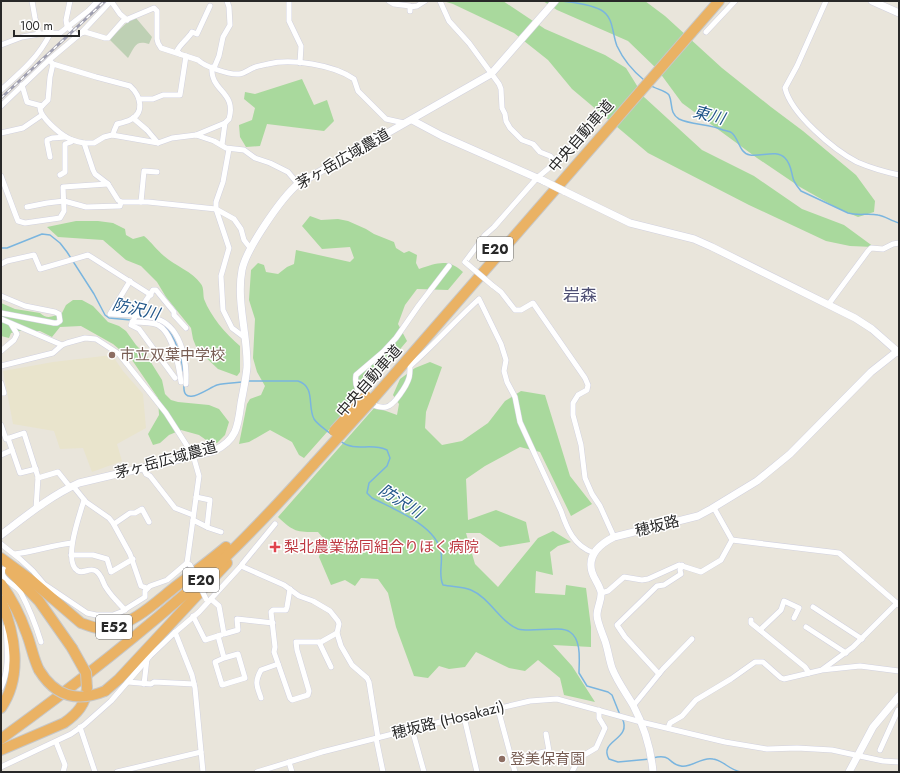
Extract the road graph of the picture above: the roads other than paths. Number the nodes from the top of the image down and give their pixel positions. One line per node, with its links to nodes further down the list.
1 (32, 1): 21 (street)
2 (70, 1): 19 (street)
3 (98, 1): 19 (street)
4 (111, 1): 18 (street); 23 (street)
5 (227, 1): 30 (street)
6 (289, 1): 29 (street)
7 (389, 1): 8 (street)
8 (425, 1)
9 (440, 1): 31 (street)
10 (555, 1): 31 (street, 茅ヶ岳広域農道)
11 (710, 1): 25 (highway, 中央自動車道 / E20)
12 (719, 1): 25 (highway, 中央自動車道 / E20)
13 (735, 1): 20 (street)
14 (826, 1): 55 (street)
15 (872, 1): 17 (street)
16 (210, 6): 26 (street)
17 (899, 13)
18 (127, 20): 23 (street); 26 (street)
19 (67, 26): 22 (street); 23 (street)
20 (706, 32)
21 (39, 34): 22 (street); 24 (street)
22 (50, 34): 33 (street)
23 (79, 34): 28 (street)
24 (1, 46)
25 (674, 49): 91 (highway, 中央自動車道 / E20, bridge)
26 (180, 54): 27 (street)
27 (186, 56): 30 (street); 34 (street)
28 (51, 62): 32 (street); 34 (street); 36 (street)
29 (300, 63): 30 (street); 39 (street)
30 (213, 68): 40 (street)
31 (491, 74): 39 (street, 茅ヶ岳広域農道); 52 (street)
32 (22, 85): 35 (street); 36 (street)
33 (1, 90)
34 (139, 98): 38 (street)
35 (1, 106)
36 (42, 106): 37 (street)
37 (42, 114): 41 (street); 45 (street)
38 (133, 118): 43 (street); 47 (street)
39 (408, 122): 57 (street); 59 (street, 茅ヶ岳広域農道)
40 (225, 123): 44 (street); 49 (street)
41 (1, 132)
42 (585, 132): 52 (street)
43 (113, 135): 47 (street); 48 (street)
44 (196, 135): 47 (street); 49 (street)
45 (66, 137): 46 (street); 51 (street)
46 (72, 140): 48 (street); 54 (street)
47 (158, 143)
48 (84, 144): 58 (street)
49 (222, 145): 50 (street)
50 (229, 148): 59 (street); 64 (street)
51 (50, 157)
52 (556, 162): 57 (street)
53 (157, 172): 62 (street)
54 (60, 175)
55 (899, 175)
56 (1, 176): 60 (street)
57 (537, 178): 72 (street, bridge); 108 (street, bridge)
58 (108, 184): 60 (street); 61 (street)
59 (298, 184): 66 (street, 茅ヶ岳広域農道)
60 (64, 201): 61 (street); 63 (street)
61 (121, 202): 62 (street)
62 (142, 202): 64 (street)
63 (27, 207)
64 (216, 209): 66 (street); 78 (street)
65 (899, 243): 72 (street)
66 (250, 248): 78 (street, 茅ヶ岳広域農道)
67 (1, 264): 69 (street)
68 (448, 266): 113 (street)
69 (130, 281): 70 (street); 75 (street)
70 (151, 294): 75 (street); 77 (street)
71 (1, 296): 73 (street)
72 (828, 305): 81 (street)
73 (1, 313)
74 (1, 319): 76 (street)
75 (134, 319): 75 (street); 83 (street)
76 (11, 323): 79 (street); 80 (street)
77 (186, 328)
78 (244, 337): 90 (street, 茅ヶ岳広域農道)
79 (62, 345): 82 (street); 90 (street)
80 (1, 351)
81 (898, 352): 99 (street, 穂坂路)
82 (1, 366)
83 (175, 378)
84 (1, 383): 85 (street)
85 (1, 393)
86 (1, 427): 87 (street)
87 (8, 438): 88 (street); 93 (street)
88 (12, 450): 89 (street); 93 (street)
89 (1, 455)
90 (193, 455): 92 (street, 茅ヶ岳広域農道); 97 (street)
91 (312, 462): 96 (highway, 中央自動車道 / E20); 112 (highway, 中央自動車道 / E20)
92 (143, 468): 95 (street, 茅ヶ岳広域農道); 101 (street)
93 (36, 469): 94 (street)
94 (38, 478): 95 (street); 100 (street)
95 (71, 487): 98 (street); 100 (street, 茅ヶ岳広域農道)
96 (285, 496): 122 (highway, E52, bridge); 174 (highway, 中央自動車道 / E20)
97 (196, 497): 101 (street); 105 (street)
98 (84, 500): 103 (street); 110 (street)
99 (714, 508): 108 (street, 穂坂路); 109 (street)
100 (36, 509): 107 (street, 茅ヶ岳広域農道)
101 (193, 518): 105 (street); 118 (street)
102 (149, 522): 103 (street)
103 (114, 524): 117 (street)
104 (275, 524): 121 (street)
105 (207, 527): 106 (street)
106 (221, 532)
107 (1, 535)
108 (614, 538): 113 (street, 穂坂路)
109 (732, 540): 119 (street); 128 (street)
110 (72, 543): 114 (street); 115 (street)
111 (1, 544): 115 (street)
112 (226, 547): 116 (highway, E52); 171 (highway, 中央自動車道 / E20)
113 (594, 554): 125 (street)
114 (71, 555): 117 (street); 130 (street)
115 (15, 556): 130 (street)
116 (1, 558)
117 (133, 560): 123 (street)
118 (188, 564): 123 (street); 127 (street, bridge)
119 (682, 565): 125 (street); 153 (street)
120 (3, 566): 143 (street); 176 (highway, bridge)
121 (242, 566): 124 (street); 127 (street)
122 (1, 584)
123 (147, 588): 130 (street)
124 (290, 589): 135 (street); 139 (street)
125 (601, 593): 160 (street)
126 (1, 600): 161 (highway)
127 (208, 600): 132 (street); 140 (street)
128 (898, 604): 142 (street)
129 (813, 607): 142 (street)
130 (125, 610)
131 (1, 612): 157 (street)
132 (193, 616): 138 (street); 140 (street)
133 (794, 618): 137 (street)
134 (751, 620): 137 (street)
135 (273, 623): 140 (street); 148 (street)
136 (806, 627): 145 (street)
137 (760, 630): 152 (street)
138 (175, 632): 147 (street); 156 (street)
139 (337, 633): 144 (street); 173 (street)
140 (221, 635): 146 (street)
141 (692, 639): 153 (street)
142 (862, 639): 145 (street)
143 (41, 642)
144 (319, 642): 148 (street); 149 (street)
145 (846, 653): 150 (street)
146 (224, 658): 146 (street)
147 (148, 659): 154 (street); 155 (street)
148 (278, 664): 159 (street)
149 (331, 667)
150 (822, 670): 151 (street); 152 (street)
151 (899, 671)
152 (809, 673): 169 (street)
153 (659, 674): 160 (street)
154 (128, 682): 155 (street); 168 (street)
155 (144, 684): 156 (street)
156 (194, 684): 178 (street)
157 (1, 688)
158 (899, 696): 162 (street)
159 (261, 698)
160 (633, 706): 167 (street)
161 (1, 708)
162 (888, 708): 165 (street); 179 (street)
163 (498, 709): 164 (street, 穂坂路 (Hosakazi)); 166 (street, 穂坂路 (Hosakazi)); 180 (street)
164 (599, 710): 167 (street, 穂坂路 (Hosakazi)); 194 (street)
165 (898, 710): 177 (street)
166 (464, 717): 170 (street, 穂坂路 (Hosakazi)); 192 (street)
167 (641, 722): 169 (street, 穂坂路 (Hosakazi)); 195 (street)
168 (80, 727): 175 (street); 185 (street)
169 (668, 728): 179 (street, 穂坂路 (Hosakazi))
170 (412, 729): 173 (street, 穂坂路 (Hosakazi)); 191 (street)
171 (1, 732)
172 (546, 734): 180 (street)
173 (377, 738): 181 (street, 穂坂路 (Hosakazi)); 190 (street)
174 (1, 739)
175 (56, 742): 183 (street); 184 (street)
176 (1, 750)
177 (880, 750)
178 (201, 752): 186 (street); 187 (street)
179 (857, 755): 182 (street, 穂坂路 (Hosakazi)); 196 (street)
180 (512, 759): 193 (street)
181 (289, 762): 188 (street, 穂坂路 (Hosakazi)); 189 (street)
182 (899, 762)
183 (1, 767)
184 (63, 772)
185 (95, 772)
186 (117, 772)
187 (203, 772)
188 (257, 772)
189 (292, 772)
190 (384, 772)
191 (424, 772)
192 (477, 772)
193 (515, 772)
194 (572, 772)
195 (653, 772)
196 (848, 772)

